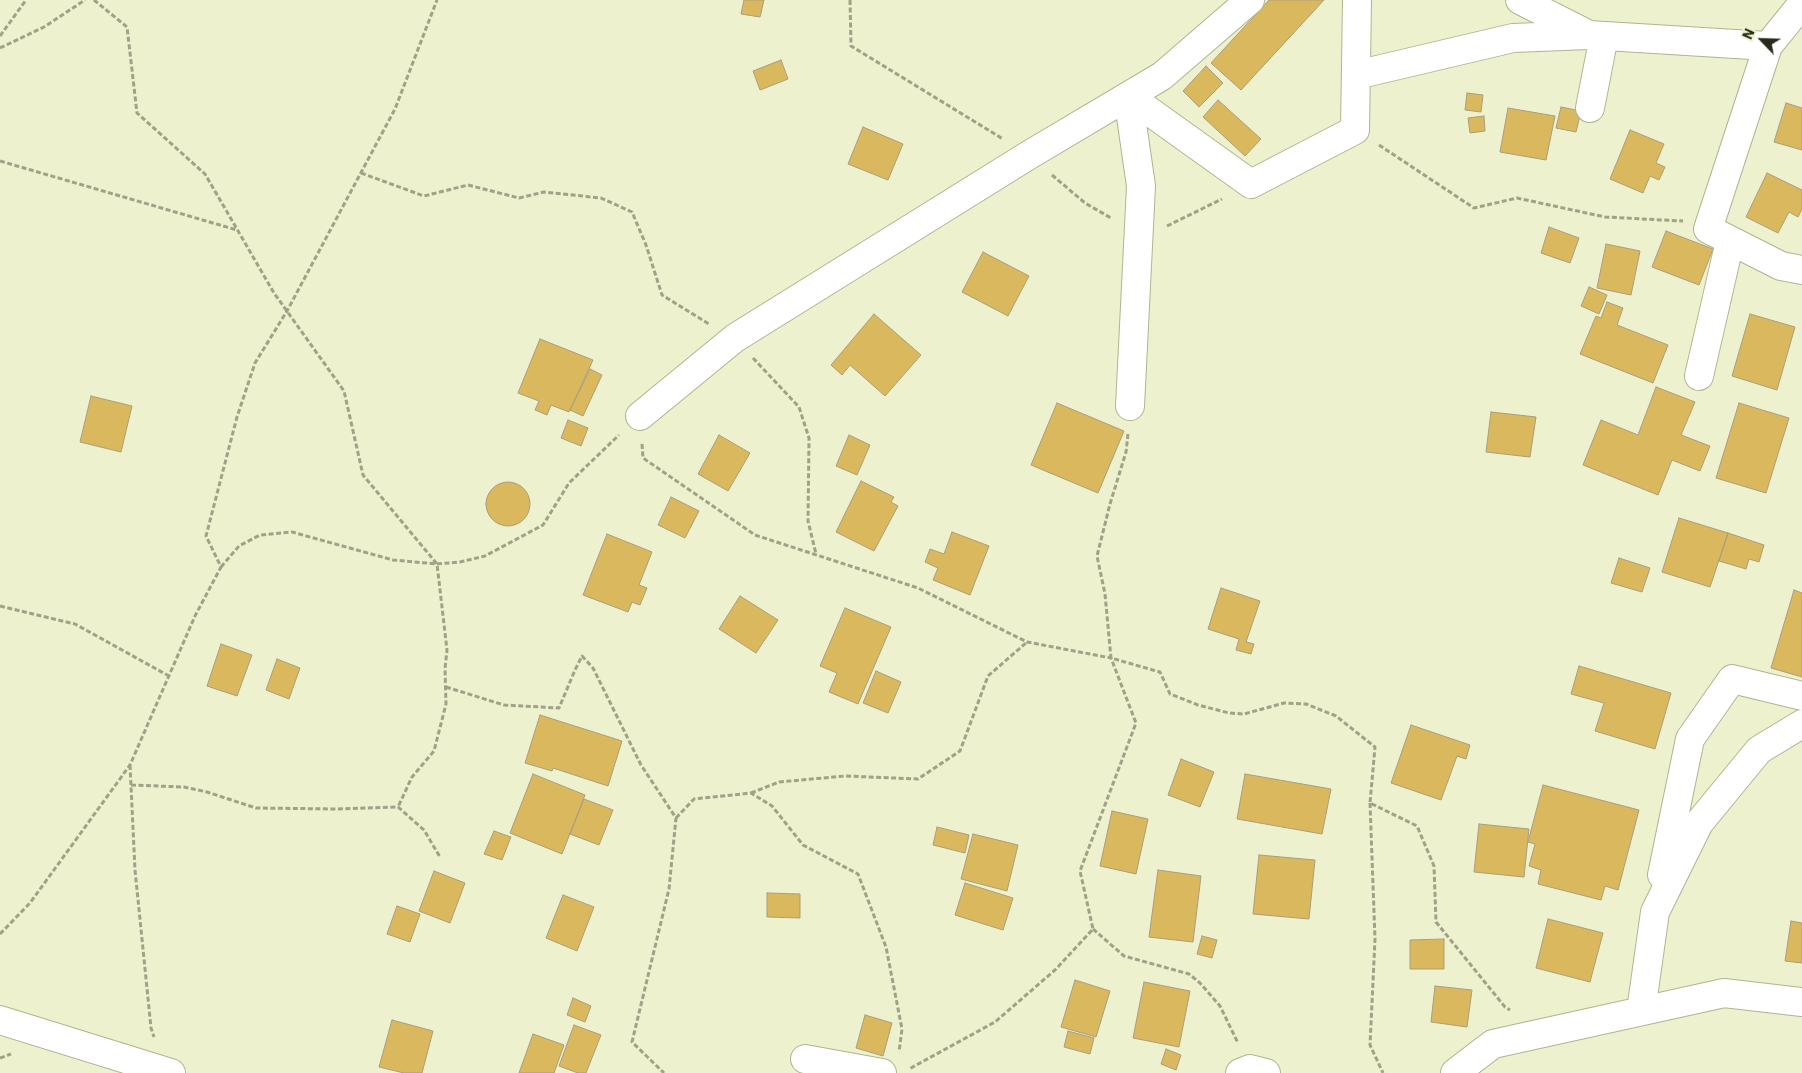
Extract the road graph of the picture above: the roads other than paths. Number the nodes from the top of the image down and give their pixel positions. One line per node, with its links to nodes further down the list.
1 (1250, 0): 8 (street)
2 (1356, 0): 7 (street)
3 (1520, 0): 5 (street)
4 (1802, 4): 6 (street)
5 (1597, 35): 6 (street); 7 (street); 9 (street)
6 (1768, 46): 10 (street)
7 (1356, 75): 8 (street)
8 (1128, 96): 13 (street); 14 (street)
9 (1590, 108)
10 (1719, 235): 11 (street); 12 (street)
11 (1802, 270)
12 (1699, 376)
13 (1130, 406)
14 (640, 416)
15 (1802, 696): 17 (street)
16 (1802, 724): 17 (street)
17 (1655, 912): 19 (street)
18 (1802, 1002): 19 (street)
19 (1641, 1011): 24 (street)
20 (0, 1020): 23 (street)
21 (805, 1059): 22 (street)
22 (891, 1064)
23 (169, 1072)
24 (1455, 1073)

